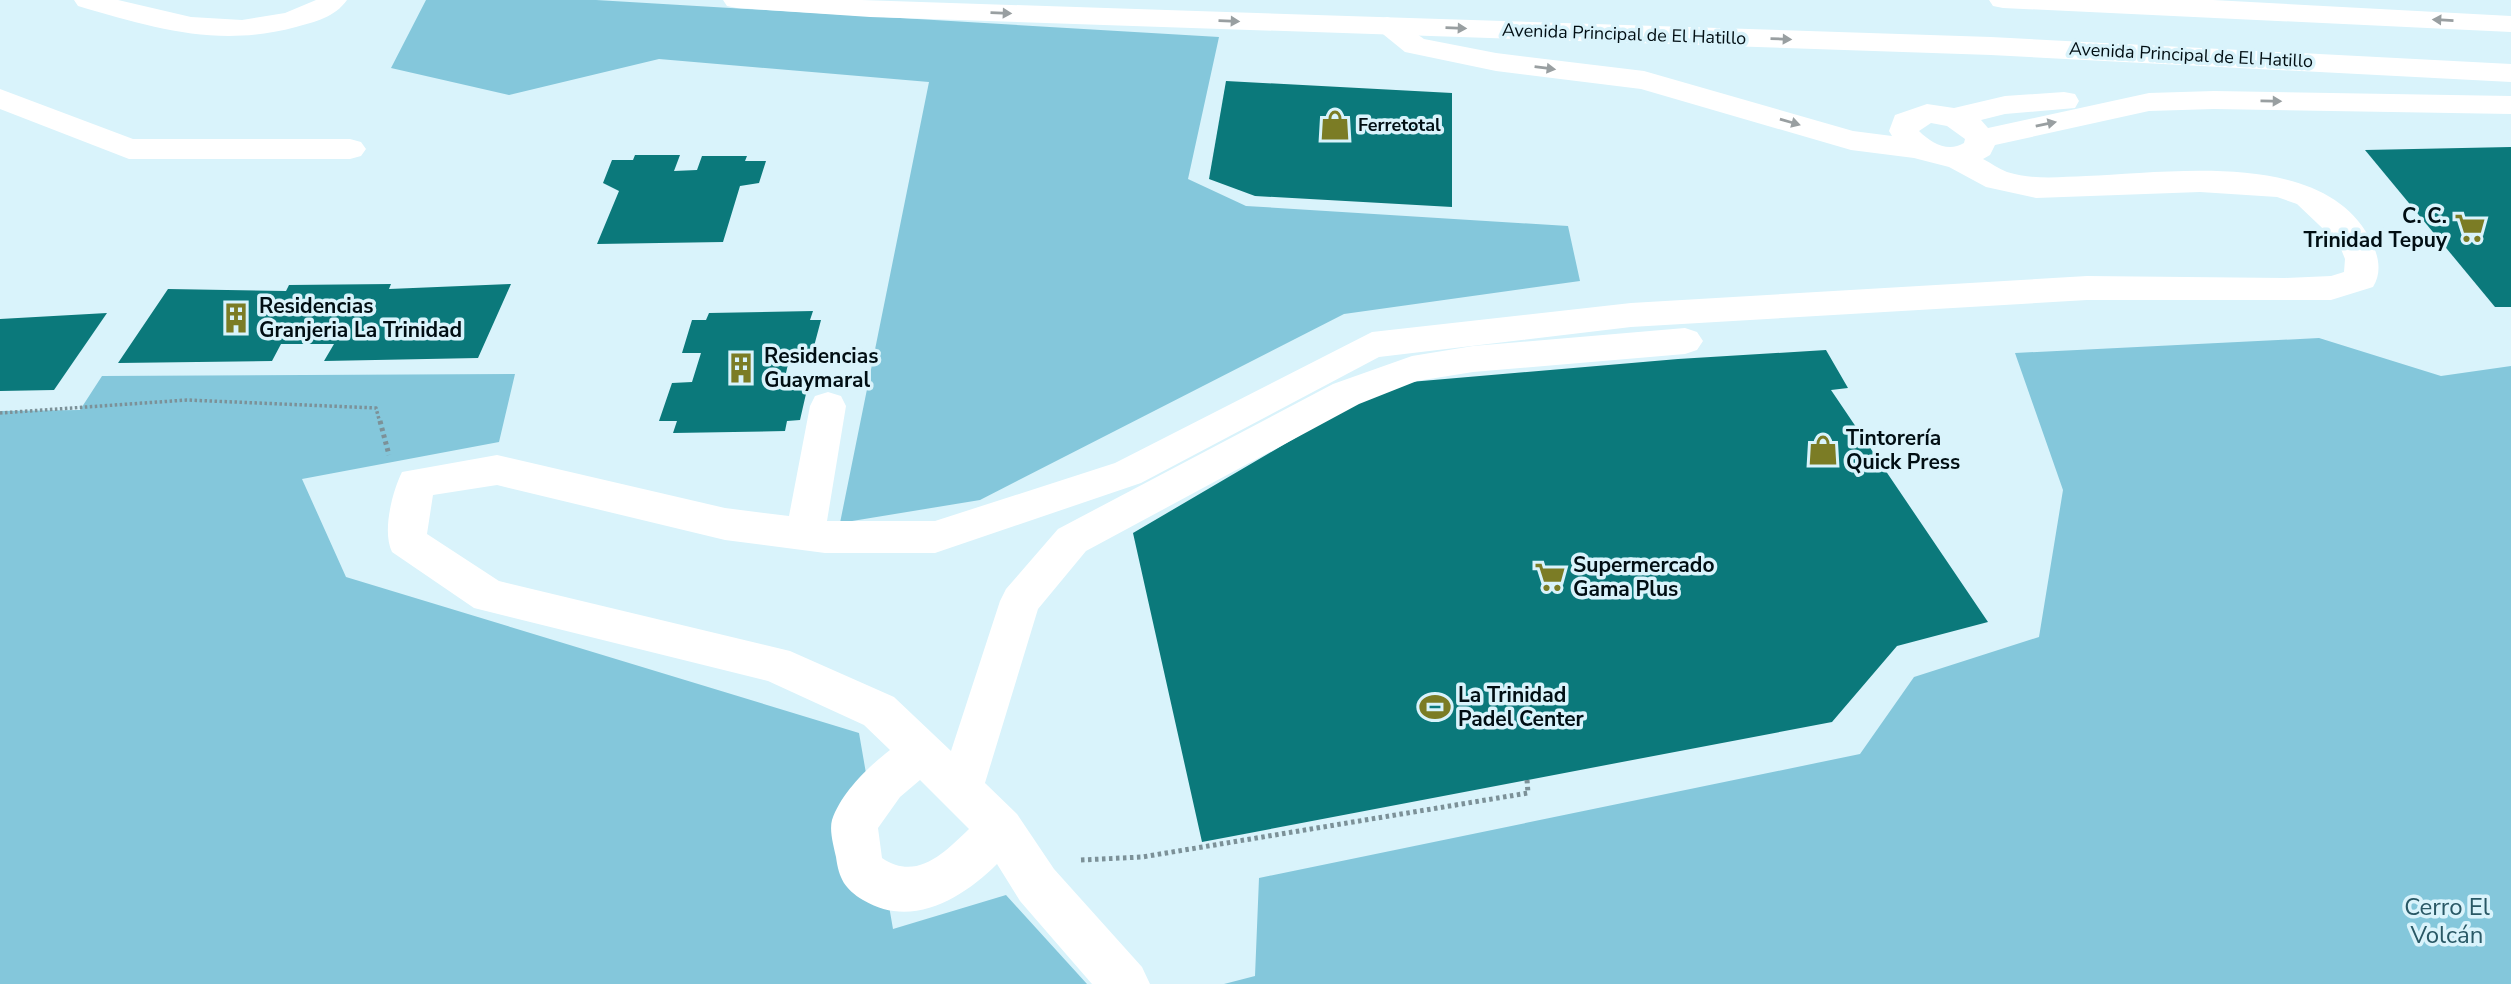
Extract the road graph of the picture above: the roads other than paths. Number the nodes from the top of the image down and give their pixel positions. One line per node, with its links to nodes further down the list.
1 (88, 0): 2 (main road)
2 (333, 0)
3 (737, 0): 6 (main road, Avenida Principal de El Hatillo, one-way to 6)
4 (2003, 0): 5 (main road, one-way to 4)
5 (2511, 24)
6 (1387, 26): 7 (main road, Avenida Principal de El Hatillo, one-way to 7); 14 (main road, one-way to 14)
7 (2511, 73)
8 (0, 98): 13 (main road)
9 (2511, 105): 10 (main road, one-way to 9)
10 (2116, 108): 11 (main road); 12 (main road, one-way to 10)
11 (1956, 117): 12 (main road); 14 (main road)
12 (1971, 148): 14 (main road); 17 (main road)
13 (350, 149)
14 (1920, 149)
15 (1685, 341): 19 (main road)
16 (828, 406): 17 (main road)
17 (805, 534): 18 (main road)
18 (921, 752): 19 (main road); 20 (main road)
19 (961, 788): 20 (main road)
20 (1001, 829): 21 (main road)
21 (1125, 984)

